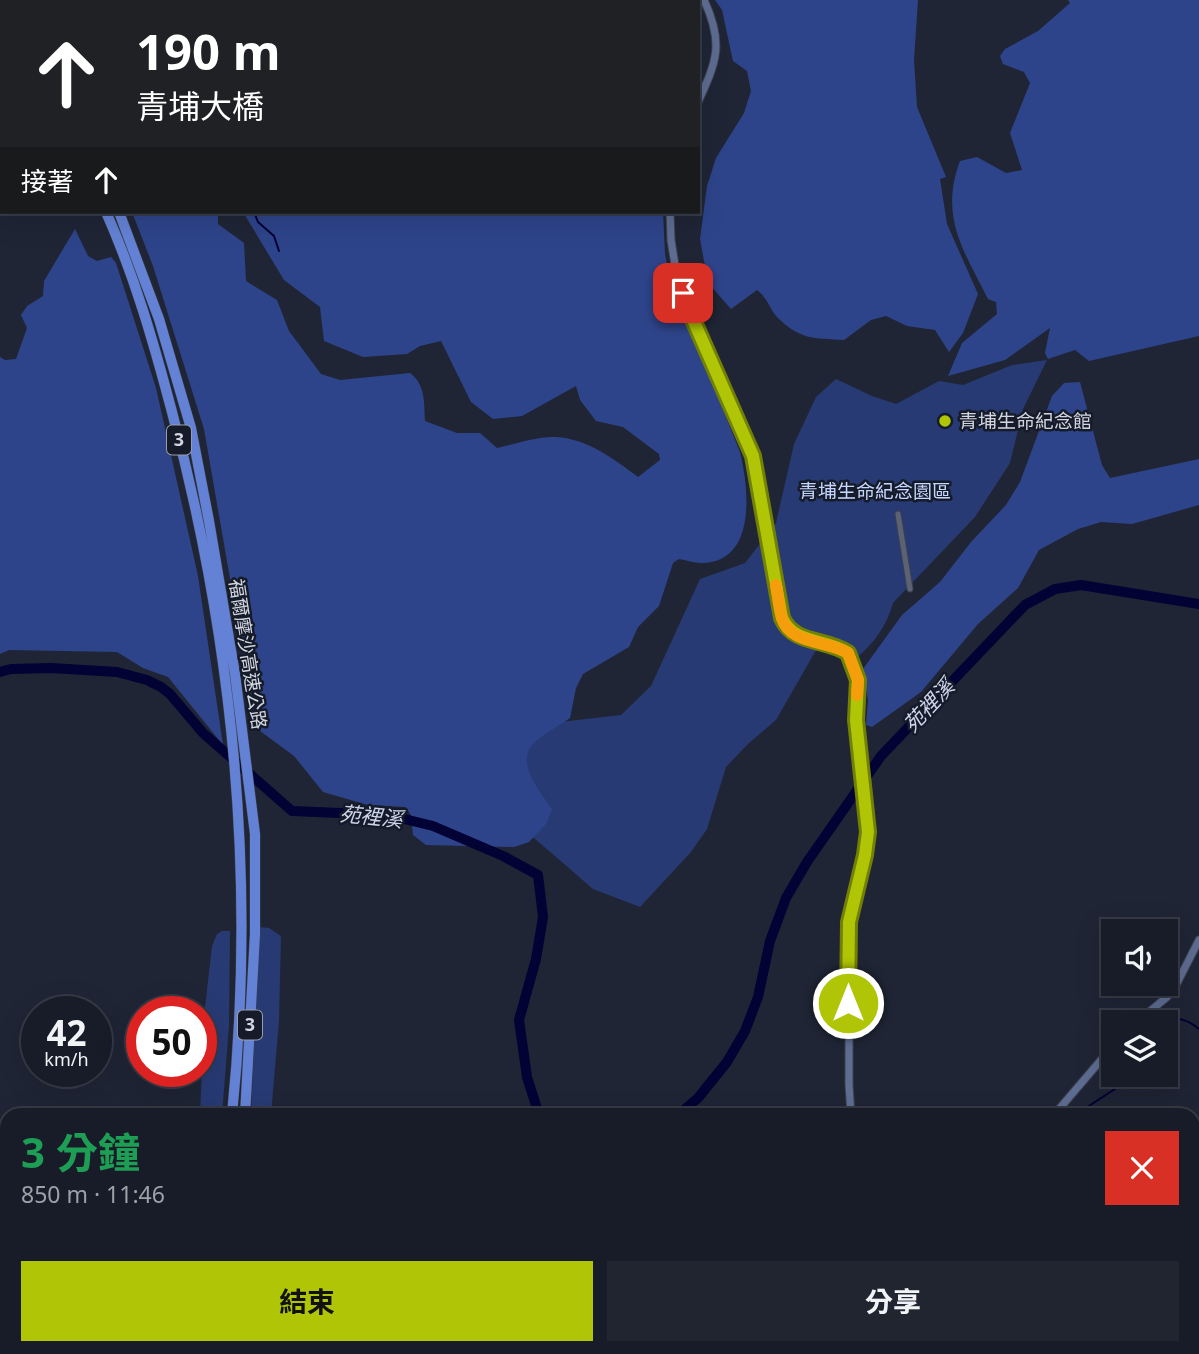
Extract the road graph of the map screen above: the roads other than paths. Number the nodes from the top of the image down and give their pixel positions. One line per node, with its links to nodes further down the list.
1 (704, 0): 2 (main road)
2 (700, 98)
3 (107, 214): 11 (highway, 福爾摩沙高速公路 / 3)
4 (119, 214): 12 (highway, 福爾摩沙高速公路 / 3)
5 (670, 214): 13 (main road)
6 (898, 514): 7 (street)
7 (909, 589)
8 (1199, 940): 9 (main road)
9 (1151, 1010)
10 (1101, 1060): 14 (main road)
11 (233, 1108)
12 (245, 1108)
13 (851, 1108)
14 (1060, 1108)

